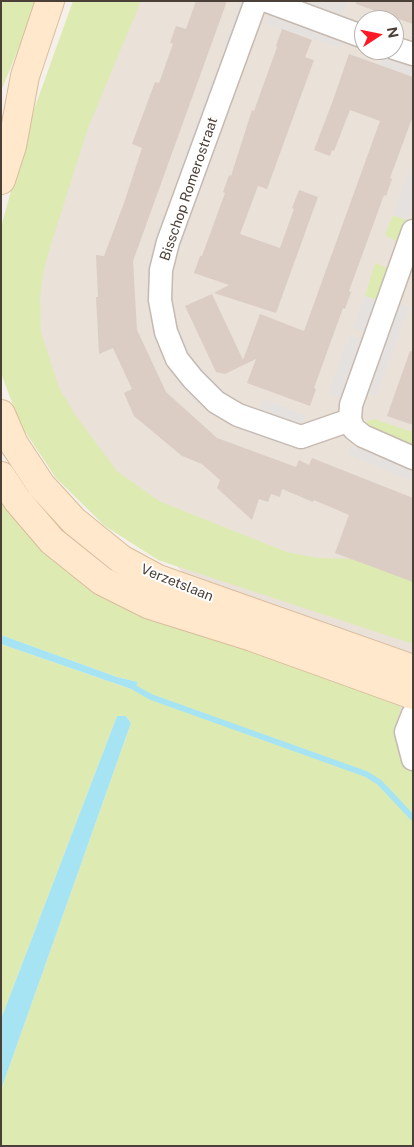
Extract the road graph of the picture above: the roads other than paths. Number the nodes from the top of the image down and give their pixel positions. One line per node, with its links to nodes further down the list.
1 (50, 1): 5 (main road)
2 (256, 1): 10 (street, Bisschop Romerostraat)
3 (266, 1): 4 (street)
4 (354, 33)
5 (24, 76): 6 (main road); 7 (main road)
6 (1, 115)
7 (1, 180)
8 (413, 231): 10 (street)
9 (1, 414): 13 (main road, Verzetslaan)
10 (350, 420): 11 (street)
11 (413, 458)
12 (1, 476): 14 (main road, Verzetslaan)
13 (413, 668)
14 (413, 695)
15 (413, 714): 16 (street)
16 (413, 759)

